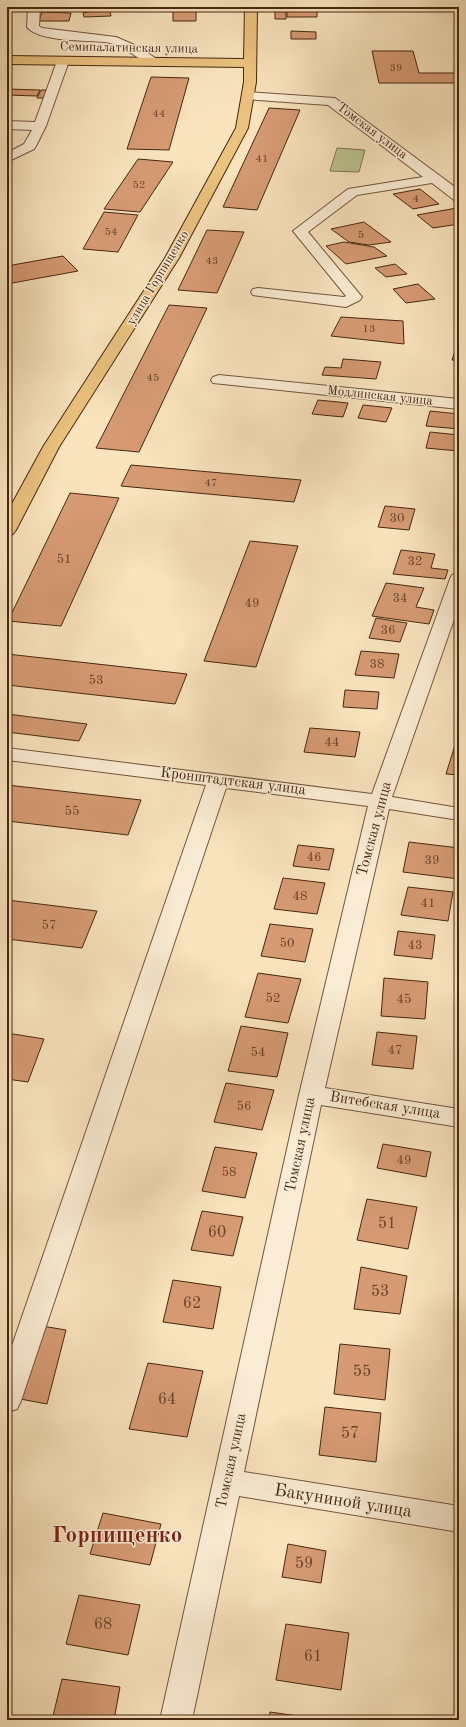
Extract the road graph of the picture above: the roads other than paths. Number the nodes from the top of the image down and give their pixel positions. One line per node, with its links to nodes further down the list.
1 (34, 7): 5 (street)
2 (251, 7): 6 (main road, улица Горпищенко)
3 (7, 60): 4 (main road, Семипалатинская улица)
4 (63, 61): 5 (main road, Семипалатинская улица); 9 (street)
5 (155, 62): 6 (main road, Семипалатинская улица)
6 (250, 63): 7 (main road, улица Горпищенко)
7 (248, 96): 11 (street, Томская улица); 16 (main road, улица Горпищенко)
8 (7, 125): 9 (street)
9 (40, 126): 10 (street)
10 (7, 158)
11 (435, 179): 12 (street, Томская улица); 13 (street)
12 (459, 196)
13 (258, 292)
14 (218, 380): 15 (street, Модлинская улица)
15 (459, 404)
16 (7, 530)
17 (459, 578): 20 (street, Томская улица)
18 (7, 754): 19 (street, Кронштадтская улица)
19 (218, 780): 20 (street, Кронштадтская улица); 24 (street)
20 (380, 801): 21 (street, Кронштадтская улица); 22 (street, Томская улица)
21 (459, 814)
22 (311, 1095): 23 (street, Витебская улица); 26 (street, Томская улица)
23 (459, 1118)
24 (14, 1361): 25 (street)
25 (7, 1401)
26 (228, 1482): 27 (street, Бакуниной улица); 28 (street, Томская улица)
27 (459, 1519)
28 (176, 1720)

